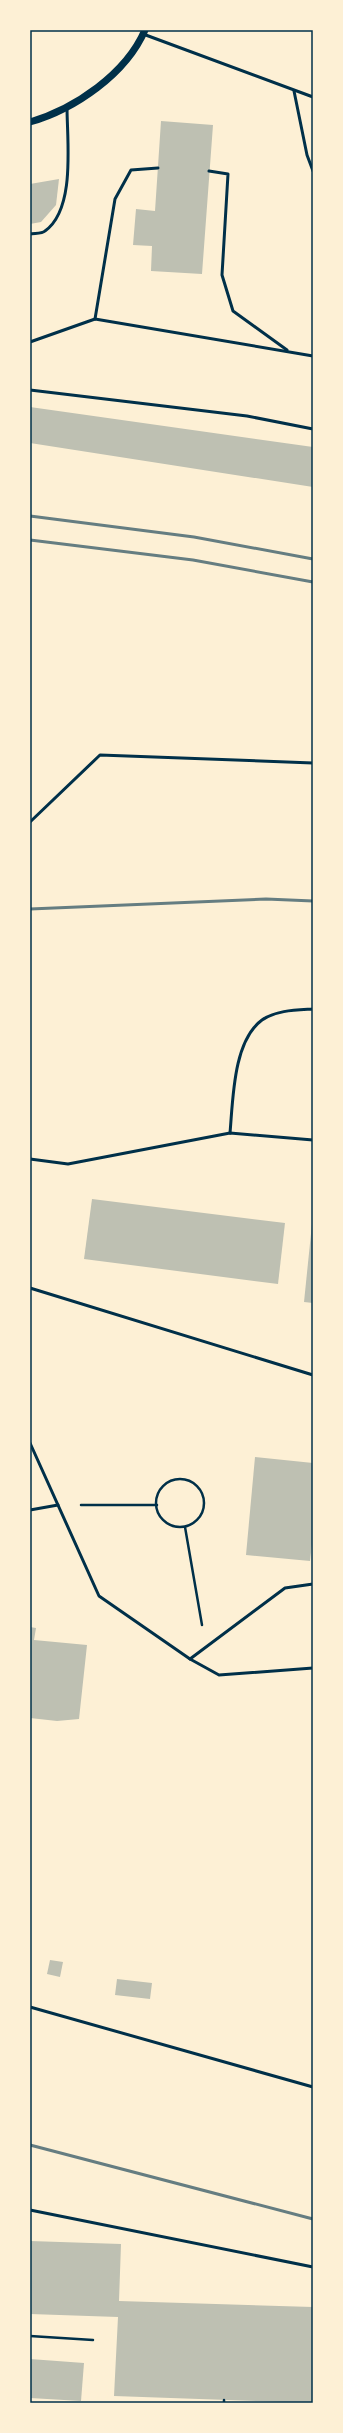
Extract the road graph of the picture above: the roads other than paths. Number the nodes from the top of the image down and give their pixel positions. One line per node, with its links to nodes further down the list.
1 (144, 32): 2 (lane); 4 (street)
2 (294, 91): 3 (lane); 8 (lane)
3 (313, 97)
4 (67, 107): 5 (street); 9 (lane)
5 (30, 122)
6 (158, 168): 10 (lane)
7 (209, 171): 12 (lane)
8 (313, 171)
9 (30, 234)
10 (94, 319): 11 (lane); 12 (lane)
11 (30, 342)
12 (289, 351): 13 (lane)
13 (313, 356)
14 (30, 390): 15 (lane)
15 (313, 429)
16 (313, 762): 17 (lane)
17 (30, 822)
18 (313, 1009): 19 (lane)
19 (230, 1132): 20 (lane); 21 (lane)
20 (313, 1140)
21 (30, 1159)
22 (30, 1288): 23 (lane)
23 (313, 1375)
24 (30, 1444): 25 (lane)
25 (58, 1505): 26 (lane); 28 (lane)
26 (30, 1510)
27 (313, 1584): 28 (lane)
28 (190, 1659): 29 (lane)
29 (313, 1668)
30 (30, 2007): 31 (lane)
31 (313, 2087)
32 (30, 2210): 33 (lane)
33 (313, 2267)

